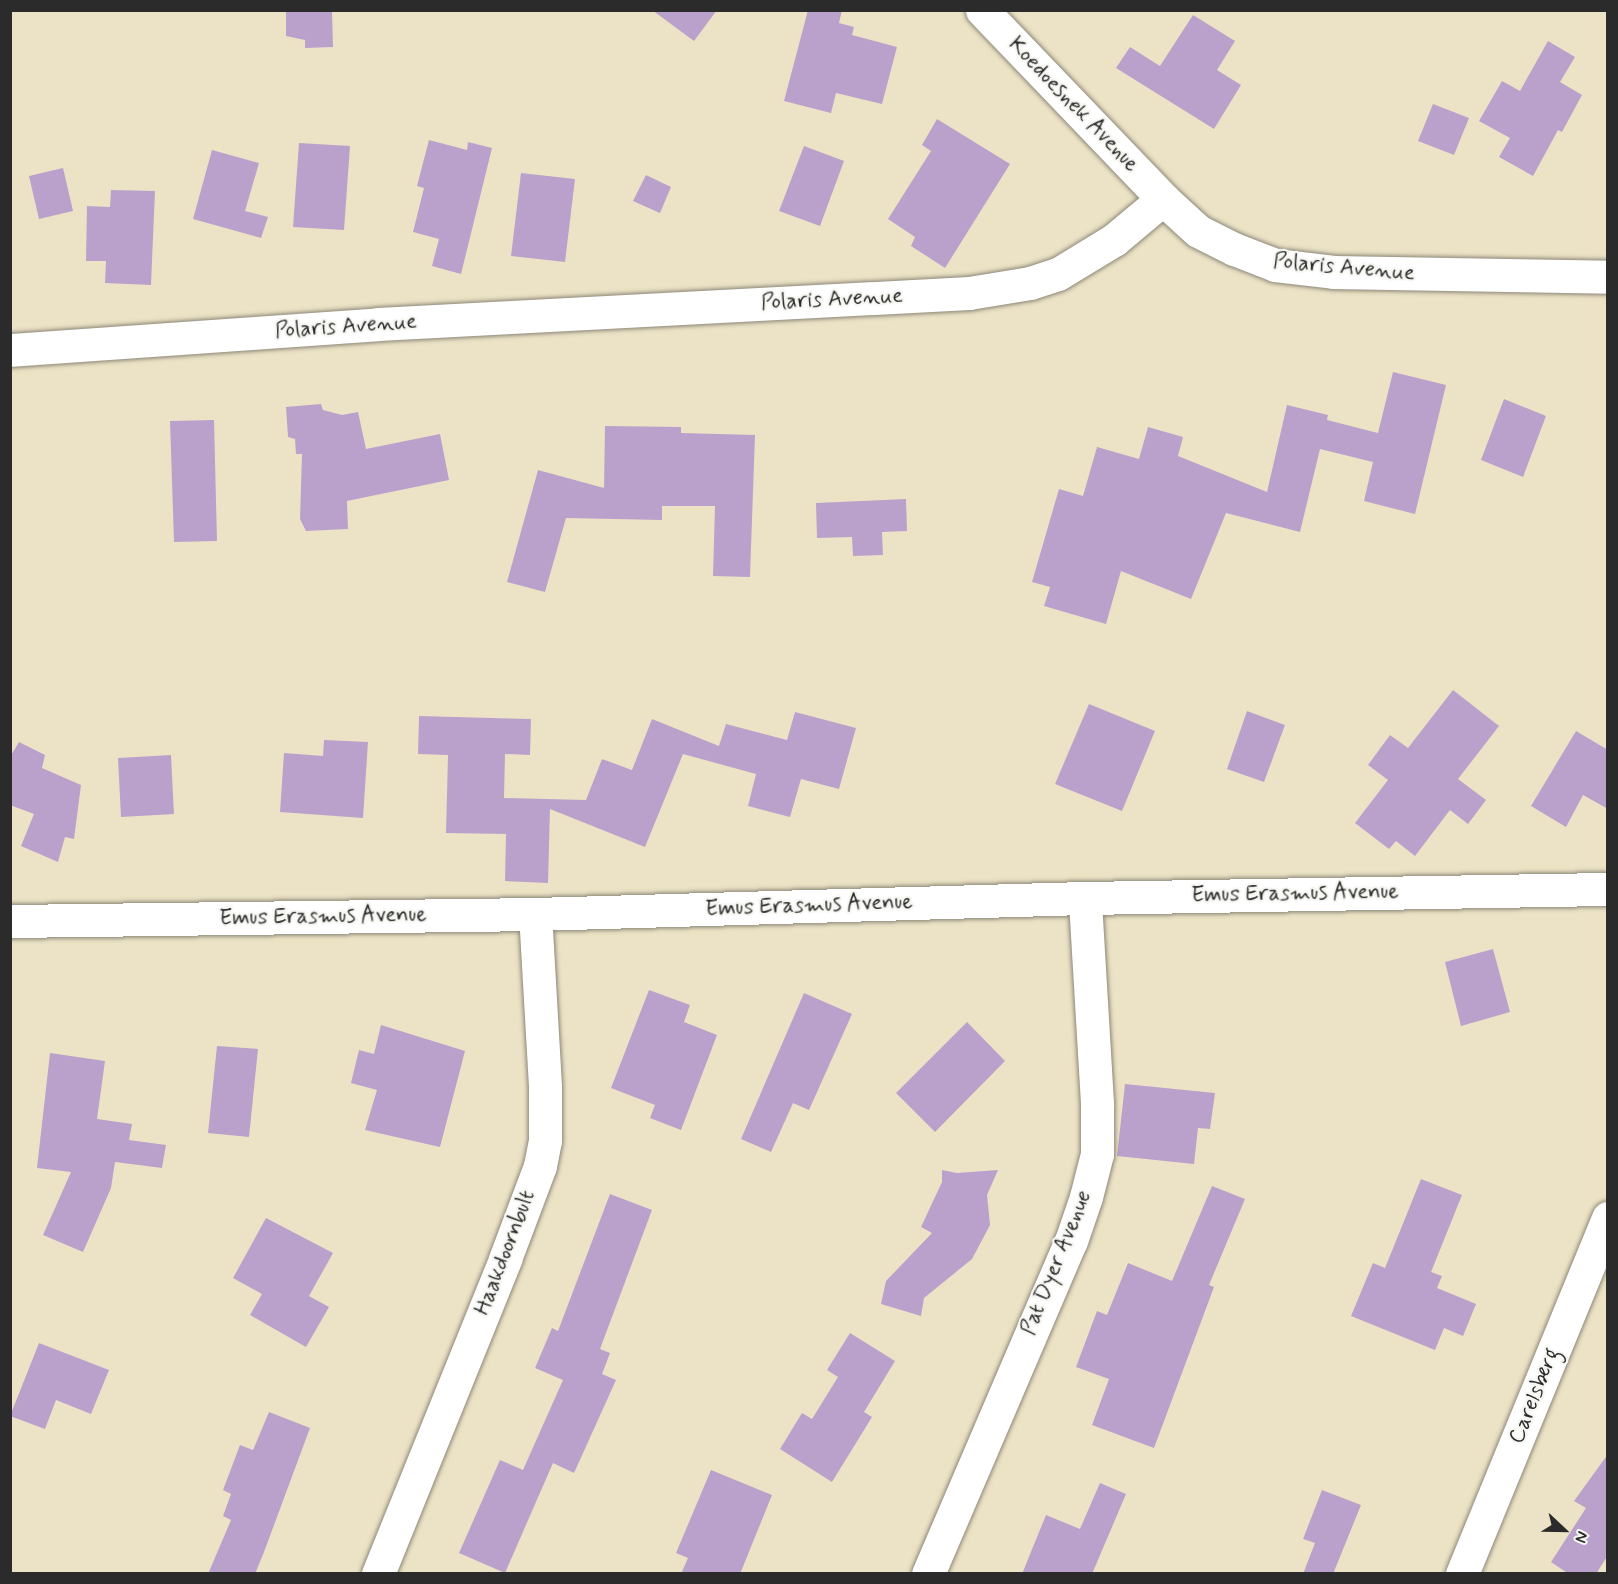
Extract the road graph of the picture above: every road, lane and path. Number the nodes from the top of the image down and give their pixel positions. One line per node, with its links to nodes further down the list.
1 (982, 10): 2 (street, Koedoesnek Avenue)
2 (1163, 200): 3 (street, Polaris Avenue); 4 (street, Polaris Avenue)
3 (1608, 277)
4 (10, 350)
5 (1608, 889): 6 (street, Emus Erasmus Avenue)
6 (1085, 898): 7 (street, Emus Erasmus Avenue); 11 (street, Pat Dyer Avenue)
7 (535, 914): 8 (street, Emus Erasmus Avenue); 10 (street, Haakdoornbult)
8 (10, 921)
9 (1608, 1218): 12 (street, Carelsberg)
10 (378, 1574)
11 (928, 1574)
12 (1462, 1574)

